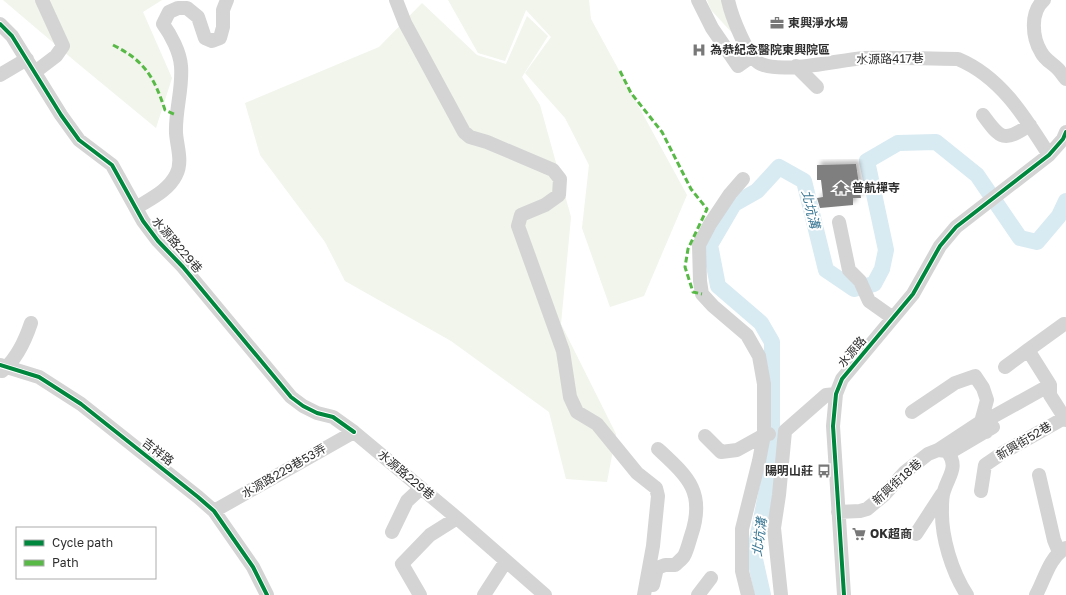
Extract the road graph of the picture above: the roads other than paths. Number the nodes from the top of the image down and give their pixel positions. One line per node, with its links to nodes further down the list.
1 (42, 0): 11 (street)
2 (227, 0): 20 (street)
3 (396, 0): 55 (street)
4 (698, 0): 8 (street)
5 (728, 0): 8 (street)
6 (1044, 0): 13 (street)
7 (0, 24): 9 (street, 水源路229巷)
8 (752, 56): 10 (street, 水源路417巷)
9 (27, 59): 11 (street, 水源路229巷); 12 (street)
10 (796, 66): 14 (street); 16 (street, 水源路417巷)
11 (35, 72): 20 (street, 水源路229巷)
12 (0, 75)
13 (1066, 79)
14 (817, 87)
15 (983, 116): 16 (street)
16 (1030, 125): 18 (street, 水源路417巷)
17 (1066, 132): 18 (street)
18 (1049, 155): 22 (street, 水源路)
19 (743, 179): 35 (street)
20 (136, 208): 34 (street, 水源路229巷)
21 (839, 222): 22 (street)
22 (893, 318): 29 (street, 水源路)
23 (31, 323): 27 (street)
24 (1064, 324): 25 (street)
25 (1028, 350): 26 (street); 28 (street)
26 (1005, 367)
27 (3, 368): 43 (street, 吉祥路)
28 (1050, 390): 31 (street); 32 (street, 新興街18巷)
29 (836, 394): 33 (street); 44 (street, 水源路)
30 (912, 412): 32 (street)
31 (1066, 418): 41 (street, 新興街52巷)
32 (983, 427): 38 (street, 新興街18巷)
33 (785, 431): 35 (street); 59 (street)
34 (354, 432): 40 (street, 水源路229巷); 43 (street, 水源路229巷53弄)
35 (764, 435): 36 (street); 58 (street)
36 (705, 436)
37 (658, 449): 56 (street)
38 (944, 451): 42 (street); 44 (street, 新興街18巷)
39 (1039, 475): 48 (street)
40 (422, 488): 45 (street, 水源路229巷); 46 (street)
41 (981, 491)
42 (944, 492): 47 (street); 61 (street)
43 (214, 510): 51 (street, 吉祥路)
44 (838, 512): 60 (street, 水源路)
45 (457, 518): 49 (street, 水源路229巷); 52 (street)
46 (392, 532)
47 (916, 534)
48 (1062, 550): 62 (street)
49 (506, 561): 53 (street); 54 (street, 水源路229巷)
50 (711, 578): 57 (street)
51 (267, 595)
52 (420, 595)
53 (484, 595)
54 (545, 595)
55 (644, 595)
56 (651, 595)
57 (698, 595)
58 (748, 595)
59 (781, 595)
60 (844, 595)
61 (967, 595)
62 (1036, 595)

